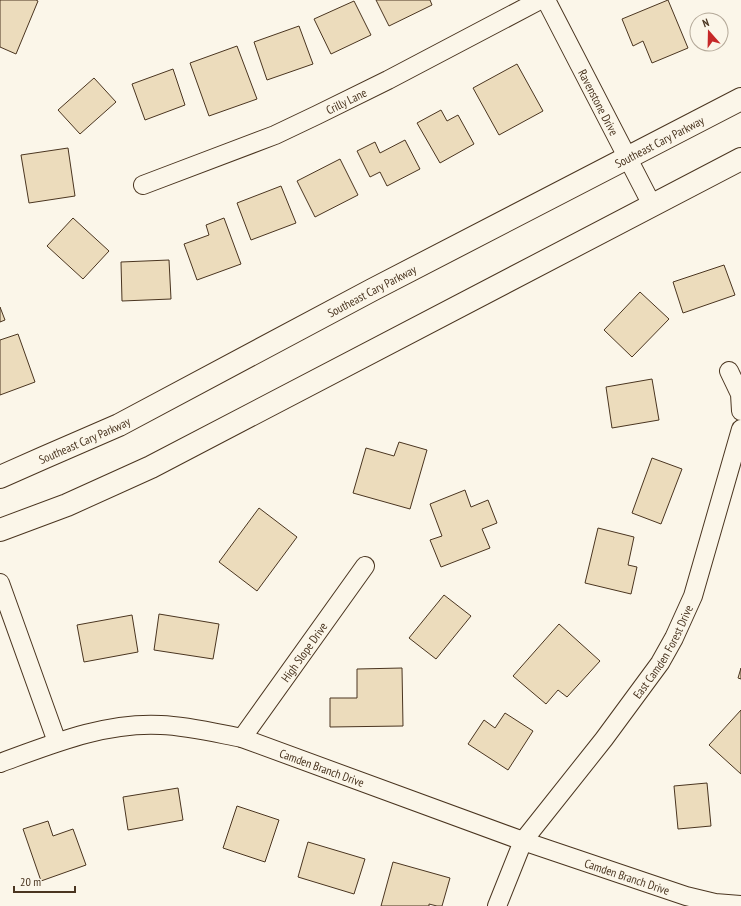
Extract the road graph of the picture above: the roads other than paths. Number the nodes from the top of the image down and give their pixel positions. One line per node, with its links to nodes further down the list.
1 (540, 0): 6 (street, Crilly Lane)
2 (546, 0): 4 (street, Ravenstone Drive)
3 (741, 99): 4 (main road, Southeast Cary Parkway)
4 (627, 157): 7 (street, Ravenstone Drive); 11 (main road, Southeast Cary Parkway)
5 (741, 159): 7 (main road)
6 (143, 184)
7 (652, 205): 12 (main road)
8 (729, 371): 9 (street)
9 (741, 411)
10 (741, 429): 18 (street, East Camden Forest Drive)
11 (0, 477)
12 (0, 530)
13 (365, 566): 15 (street, High Slope Drive)
14 (0, 583): 16 (street)
15 (242, 738): 16 (street, Camden Branch Drive); 18 (street, Camden Branch Drive)
16 (57, 742): 17 (street, Camden Branch Drive)
17 (0, 763)
18 (523, 841): 19 (street, Camden Branch Drive); 20 (street, East Camden Forest Drive)
19 (741, 905)
20 (497, 906)

